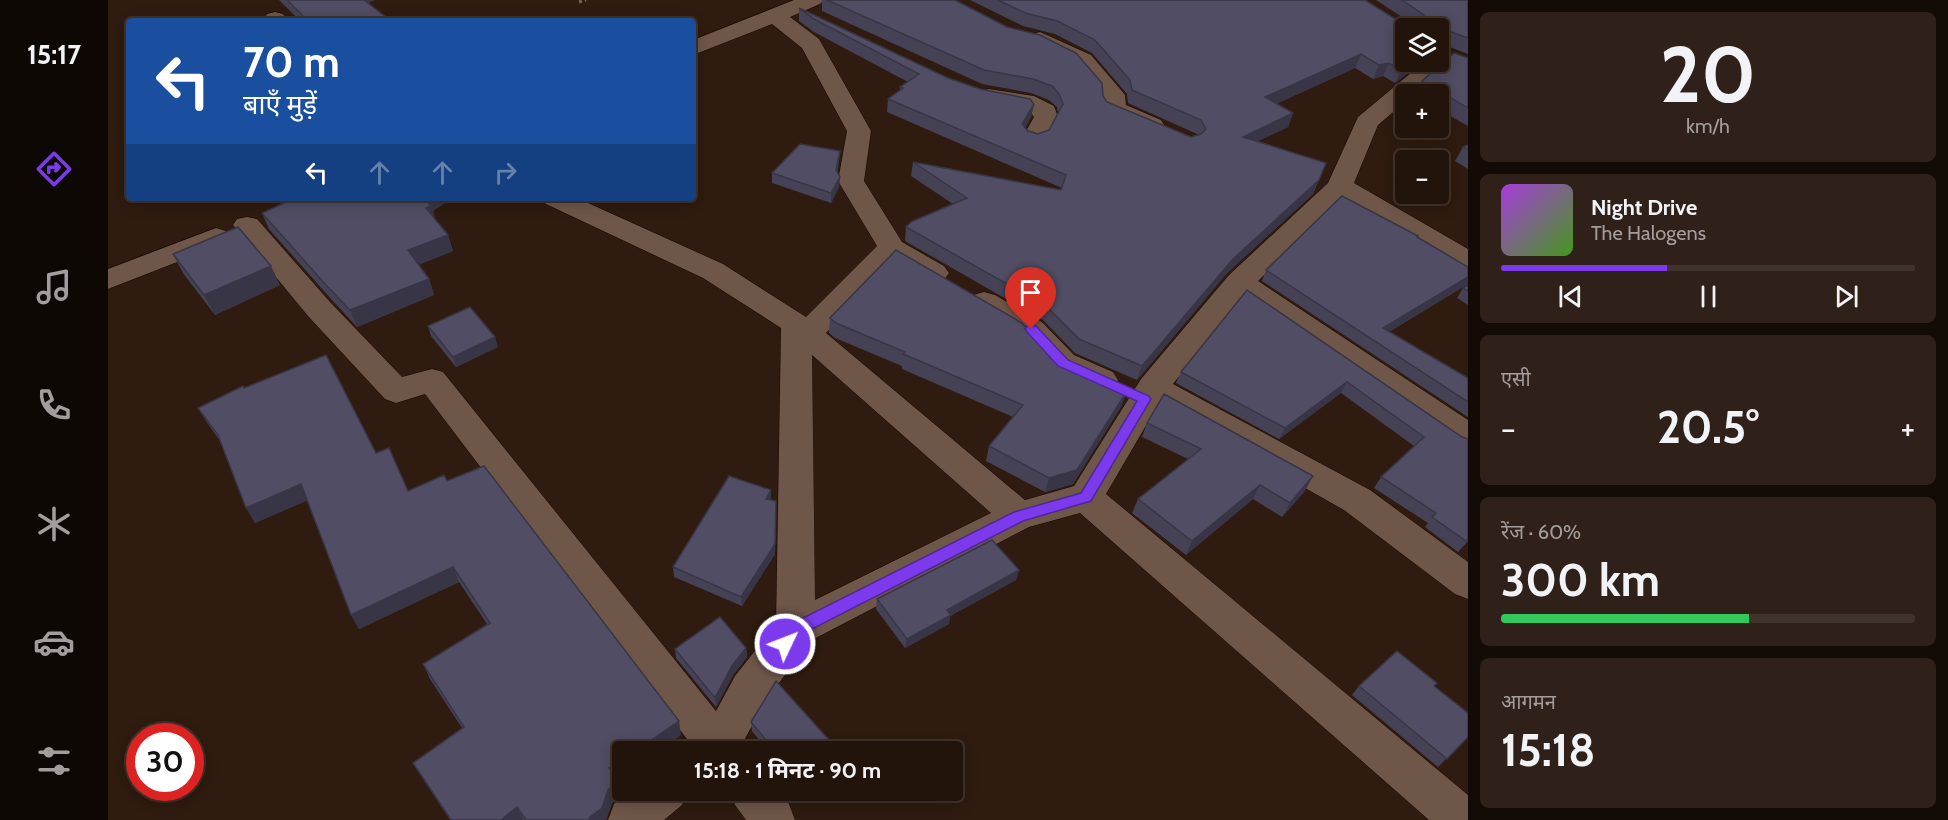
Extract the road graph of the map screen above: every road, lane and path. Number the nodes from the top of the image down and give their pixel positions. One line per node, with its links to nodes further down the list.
1 (586, 0): 2 (path)
2 (579, 2)
3 (800, 10): 5 (street); 12 (street)
4 (1014, 33): 8 (street)
5 (696, 47)
6 (1428, 72): 10 (street)
7 (969, 88): 9 (street)
8 (1177, 136)
9 (1035, 138)
10 (1340, 186): 13 (street); 15 (street)
11 (561, 201): 16 (street)
12 (892, 248): 16 (street); 17 (street)
13 (1468, 261)
14 (108, 280): 23 (street)
15 (1239, 282): 17 (street); 18 (street)
16 (802, 329): 20 (street); 22 (street)
17 (1148, 393): 19 (street); 21 (street)
18 (1468, 437)
19 (1086, 497): 20 (street); 29 (street)
20 (1019, 516): 22 (street)
21 (1468, 583)
22 (796, 629): 24 (street)
23 (710, 741)
24 (722, 741)
25 (653, 801): 27 (street)
26 (759, 801): 28 (street)
27 (630, 820)
28 (773, 820)
29 (1463, 820)

